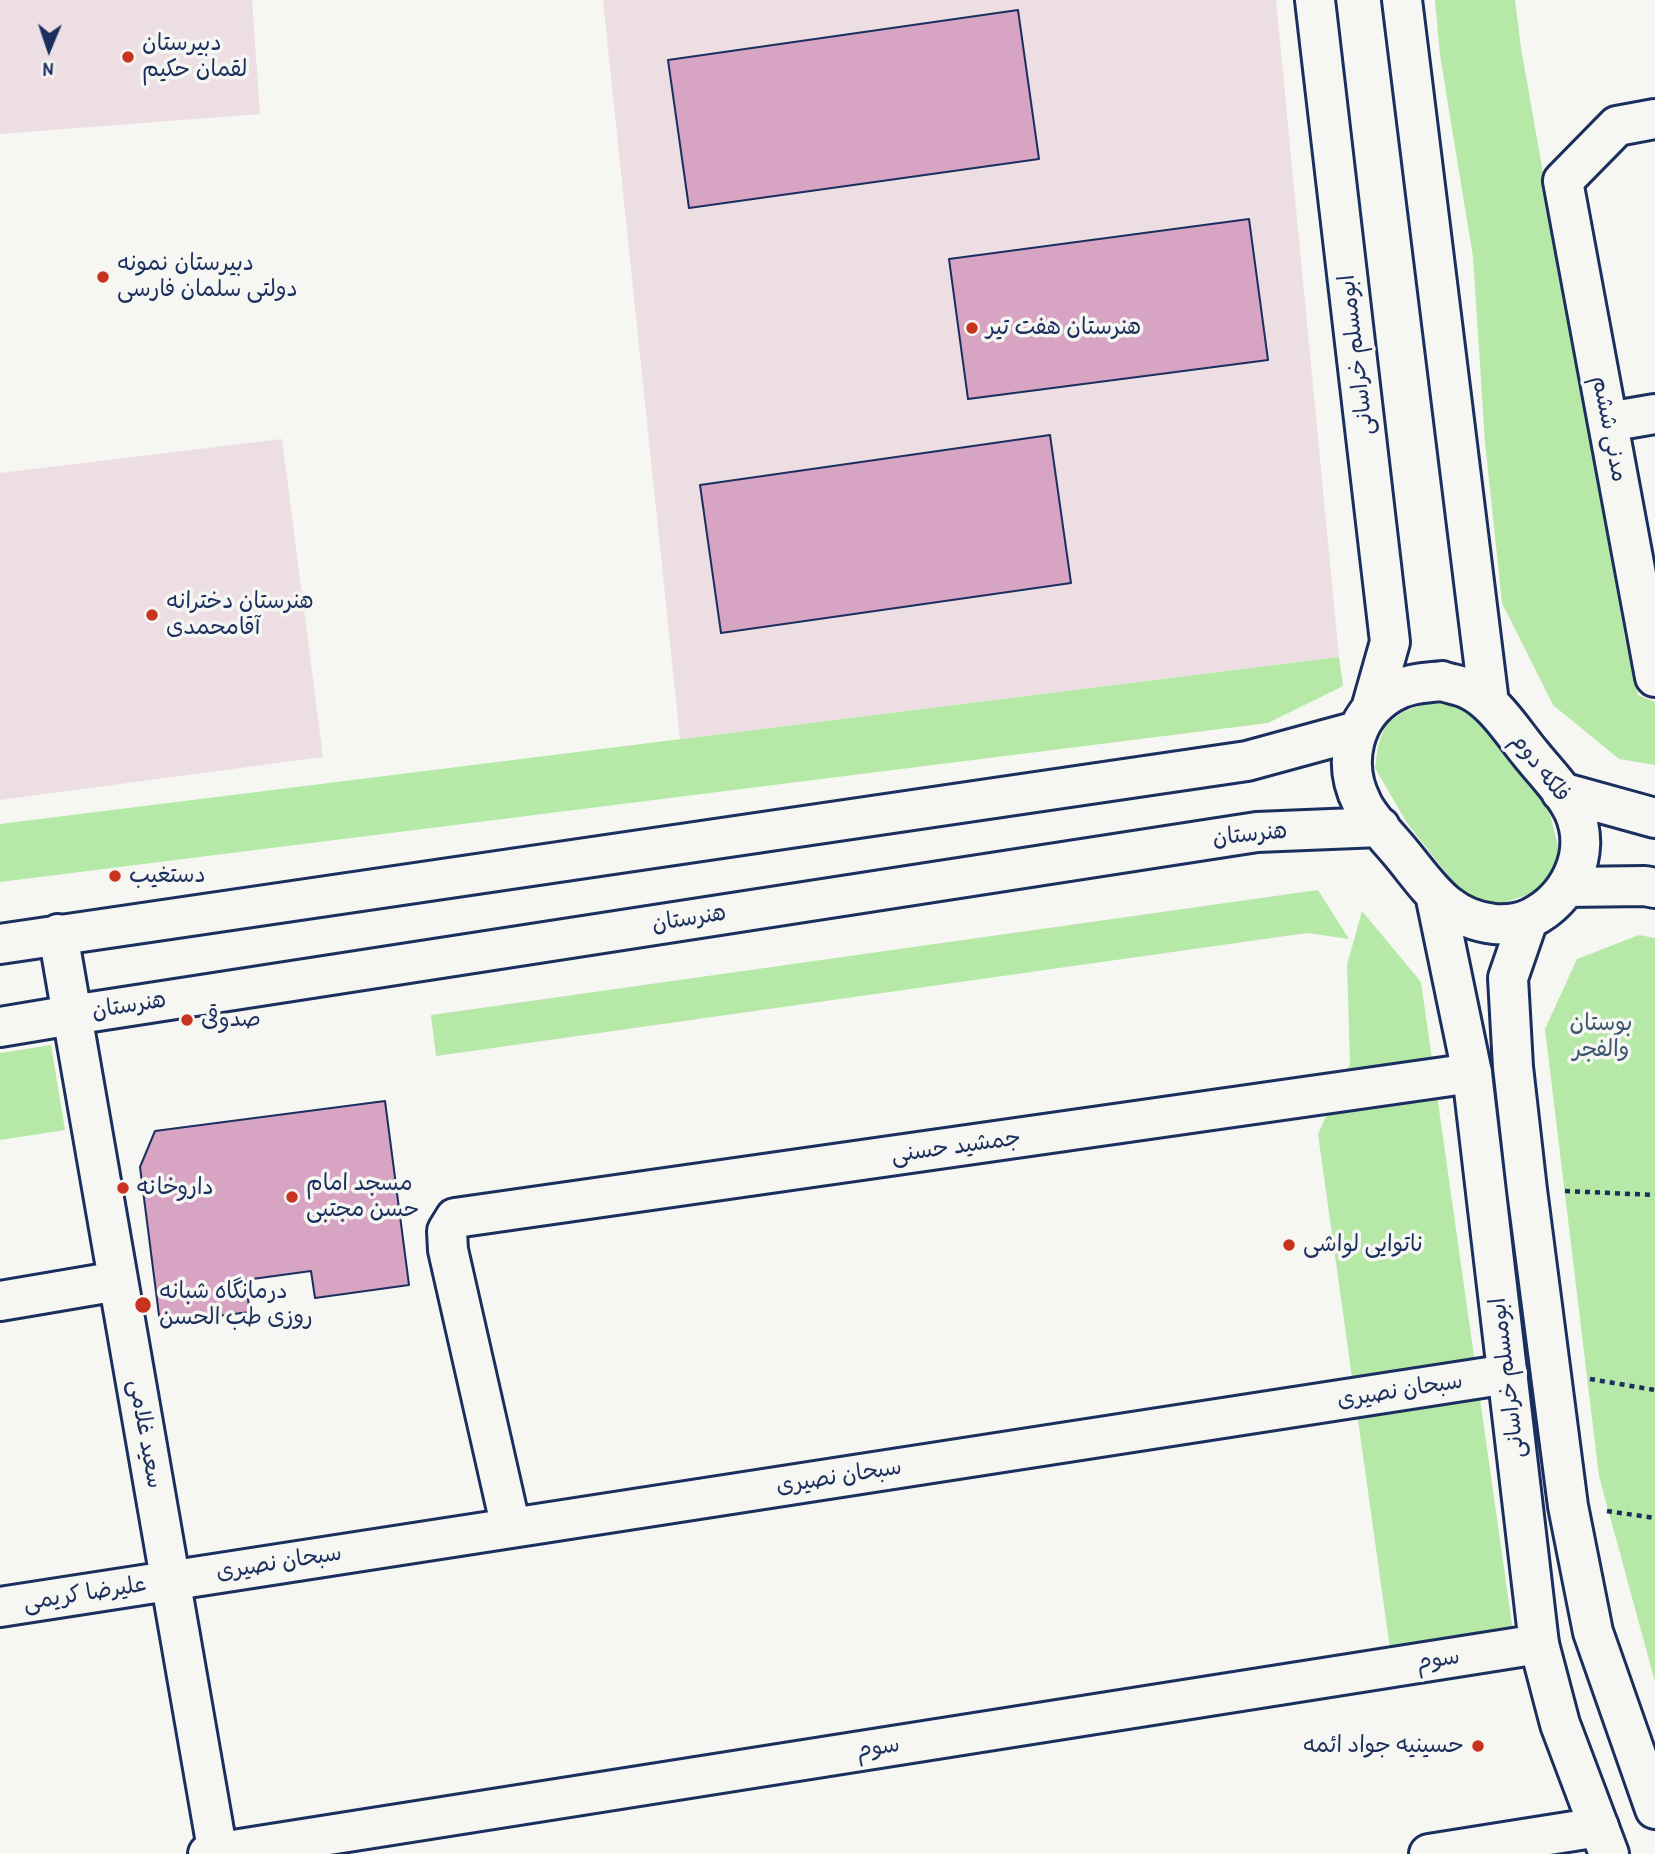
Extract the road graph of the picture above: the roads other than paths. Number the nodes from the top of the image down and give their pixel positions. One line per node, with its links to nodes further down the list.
1 (1315, 0): 8 (main road, ابومسلم خراسانی)
2 (1402, 0): 7 (main road)
3 (1655, 119): 5 (main road, مدنی ششم)
4 (1655, 414): 5 (main road)
5 (1608, 422): 6 (main road, مدنی ششم)
6 (1655, 677)
7 (1489, 704): 8 (main road, فلکه دوم); 9 (main road, فلکه دوم)
8 (1364, 720): 11 (main road, فلکه دوم); 16 (main road)
9 (1561, 792): 10 (main road); 12 (main road, فلکه دوم)
10 (1655, 818)
11 (1380, 827): 14 (main road, فلکه دوم); 18 (main road, هنرستان)
12 (1567, 887): 13 (main road); 15 (main road, فلکه دوم)
13 (1655, 888)
14 (1435, 894): 15 (main road, فلکه دوم); 20 (main road, ابومسلم خراسانی)
15 (1528, 920): 28 (main road, ابومسلم خراسانی)
16 (58, 934): 17 (main road); 18 (main road, سعید غلامی)
17 (0, 944)
18 (72, 1014): 19 (main road, هنرستان); 21 (main road, سعید غلامی)
19 (0, 1027)
20 (1472, 1073): 23 (main road, ابومسلم خراسانی); 24 (main road, جمشید حسنی)
21 (118, 1281): 22 (main road); 25 (main road, سعید غلامی)
22 (0, 1301)
23 (1508, 1374): 24 (main road, سبحان نصیری); 27 (main road, ابومسلم خراسانی)
24 (510, 1528): 25 (main road, سبحان نصیری)
25 (170, 1580): 26 (main road, علیرضا کریمی); 30 (main road, سعید غلامی)
26 (0, 1607)
27 (1539, 1644): 29 (main road, ابومسلم خراسانی); 30 (main road, سوم)
28 (1655, 1809)
29 (1604, 1840): 31 (main road)
30 (214, 1853)
31 (1429, 1854)

